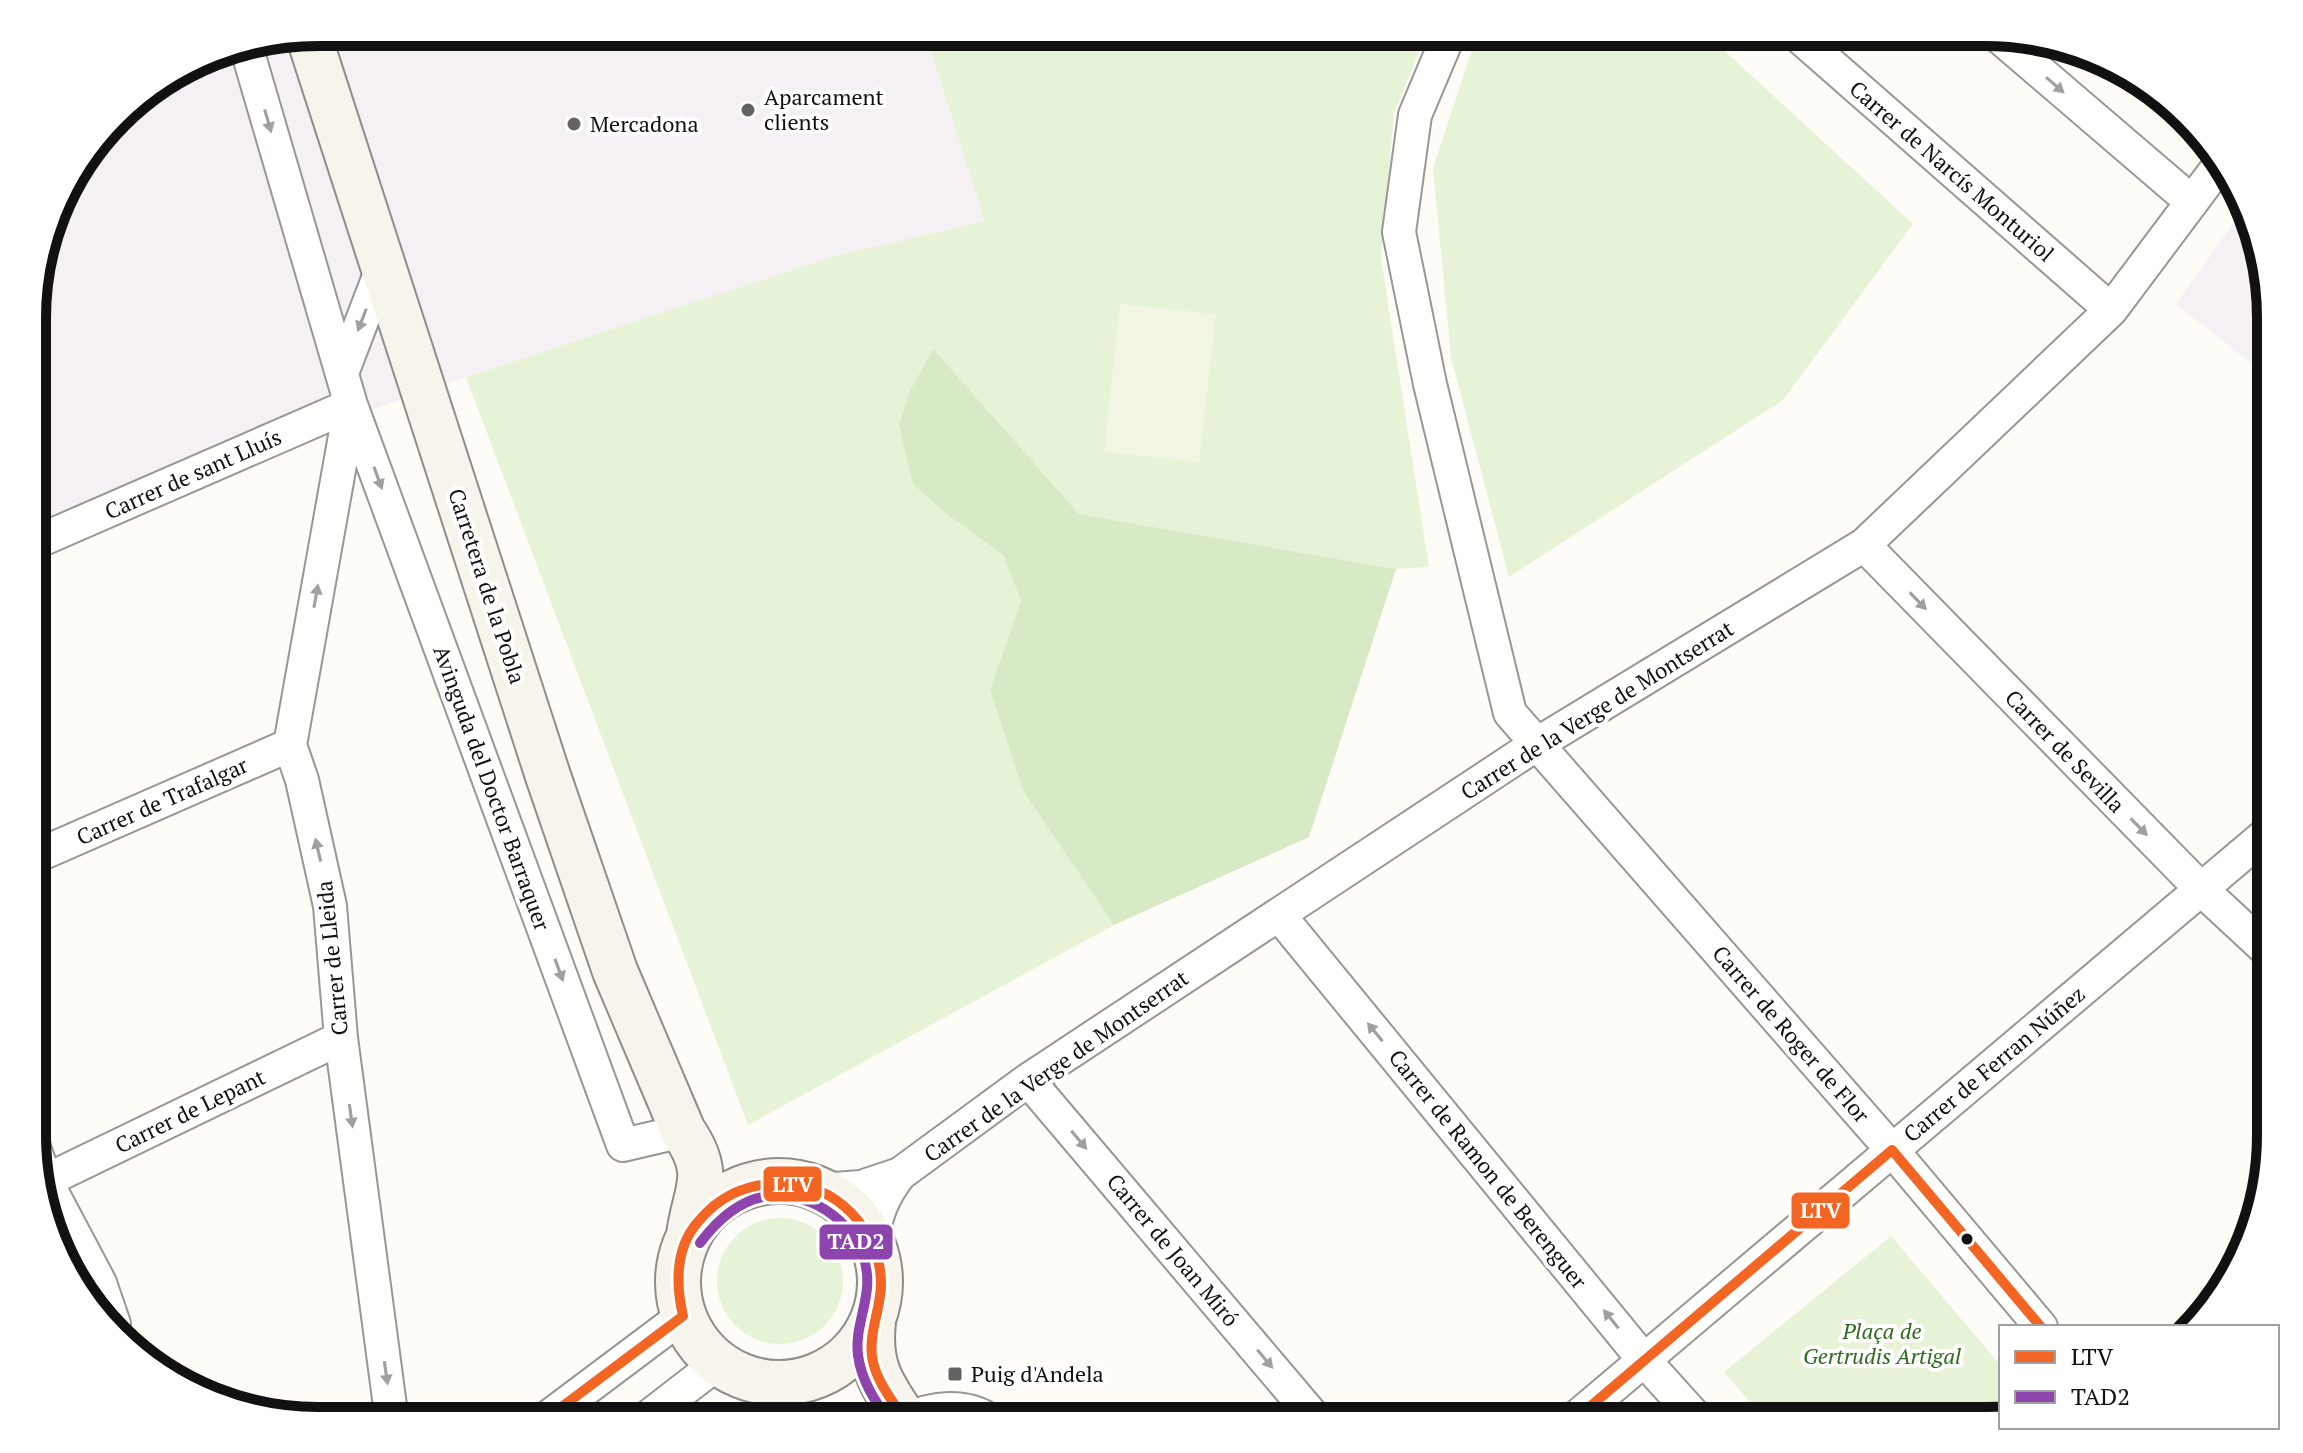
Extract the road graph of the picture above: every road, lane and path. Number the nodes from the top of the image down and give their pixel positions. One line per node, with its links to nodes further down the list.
1 (312, 46): 8 (street, Carretera de la Pobla)
2 (1444, 46): 14 (street, Carrer de Roger de Flor)
3 (1810, 46): 9 (street, Carrer de Narcís Monturiol)
4 (2012, 48): 7 (street, one-way to 7)
5 (249, 55): 10 (street, Avinguda del Doctor Barraquer, one-way to 10)
6 (2214, 172): 7 (street, Carrer de la Verge de Montserrat)
7 (2192, 202): 9 (street, Carrer de la Verge de Montserrat)
8 (383, 266): 10 (street, one-way to 10); 23 (street, Carretera de la Pobla)
9 (2111, 310): 13 (street, Carrer de la Verge de Montserrat)
10 (342, 373): 11 (street, Avinguda del Doctor Barraquer)
11 (351, 405): 12 (street, Carrer de sant Lluís); 15 (street, Carrer de Lleida, one-way to 11); 23 (street, Avinguda del Doctor Barraquer, one-way to 23)
12 (46, 538)
13 (1864, 545): 14 (street, Carrer de la Verge de Montserrat); 18 (street, Carrer de Sevilla, one-way to 18)
14 (1537, 744): 19 (street, Carrer de la Verge de Montserrat); 24 (street, Carrer de Roger de Flor)
15 (290, 745): 17 (street, Carrer de Trafalgar); 21 (street, Carrer de Lleida, one-way to 15)
16 (2256, 843): 18 (street, Carrer de Ferran Núñez)
17 (46, 852)
18 (2201, 889): 20 (street, Carrer de Sevilla); 24 (street, Carrer de Ferran Núñez)
19 (1279, 915): 22 (street, Carrer de la Verge de Montserrat); 36 (street, Carrer de Ramon de Berenguer, one-way to 19)
20 (2256, 940)
21 (341, 1038): 26 (street, Carrer de Lepant); 42 (street, Carrer de Lleida, one-way to 42)
22 (1028, 1080): 25 (street, Carrer de la Verge de Montserrat); 39 (street, Carrer de Joan Miró, one-way to 39)
23 (683, 1131): 27 (street, Carretera de la Pobla); 30 (street, Carretera de la Pobla)
24 (1892, 1150): 35 (street, Carrer de Roger de Flor); 36 (street, Carrer de Ferran Núñez)
25 (900, 1174): 28 (street, Carrer de la Verge de Montserrat); 31 (street, Carrer de la Verge de Montserrat)
26 (50, 1178)
27 (776, 1181): 28 (street); 30 (street)
28 (821, 1190): 31 (street)
29 (55, 1204): 32 (street)
30 (689, 1235): 33 (street)
31 (872, 1241): 34 (street)
32 (109, 1308)
33 (683, 1316): 37 (street); 43 (street)
34 (873, 1322): 38 (street); 46 (street)
35 (2039, 1325)
36 (1644, 1360): 40 (street, Carrer de Ferran Núñez); 41 (street, Carrer de Ramon de Berenguer)
37 (718, 1363): 38 (street); 44 (street)
38 (798, 1382): 45 (street)
39 (1305, 1406)
40 (1589, 1406)
41 (1686, 1406)
42 (390, 1407)
43 (562, 1407)
44 (661, 1407)
45 (883, 1407)
46 (896, 1407)

